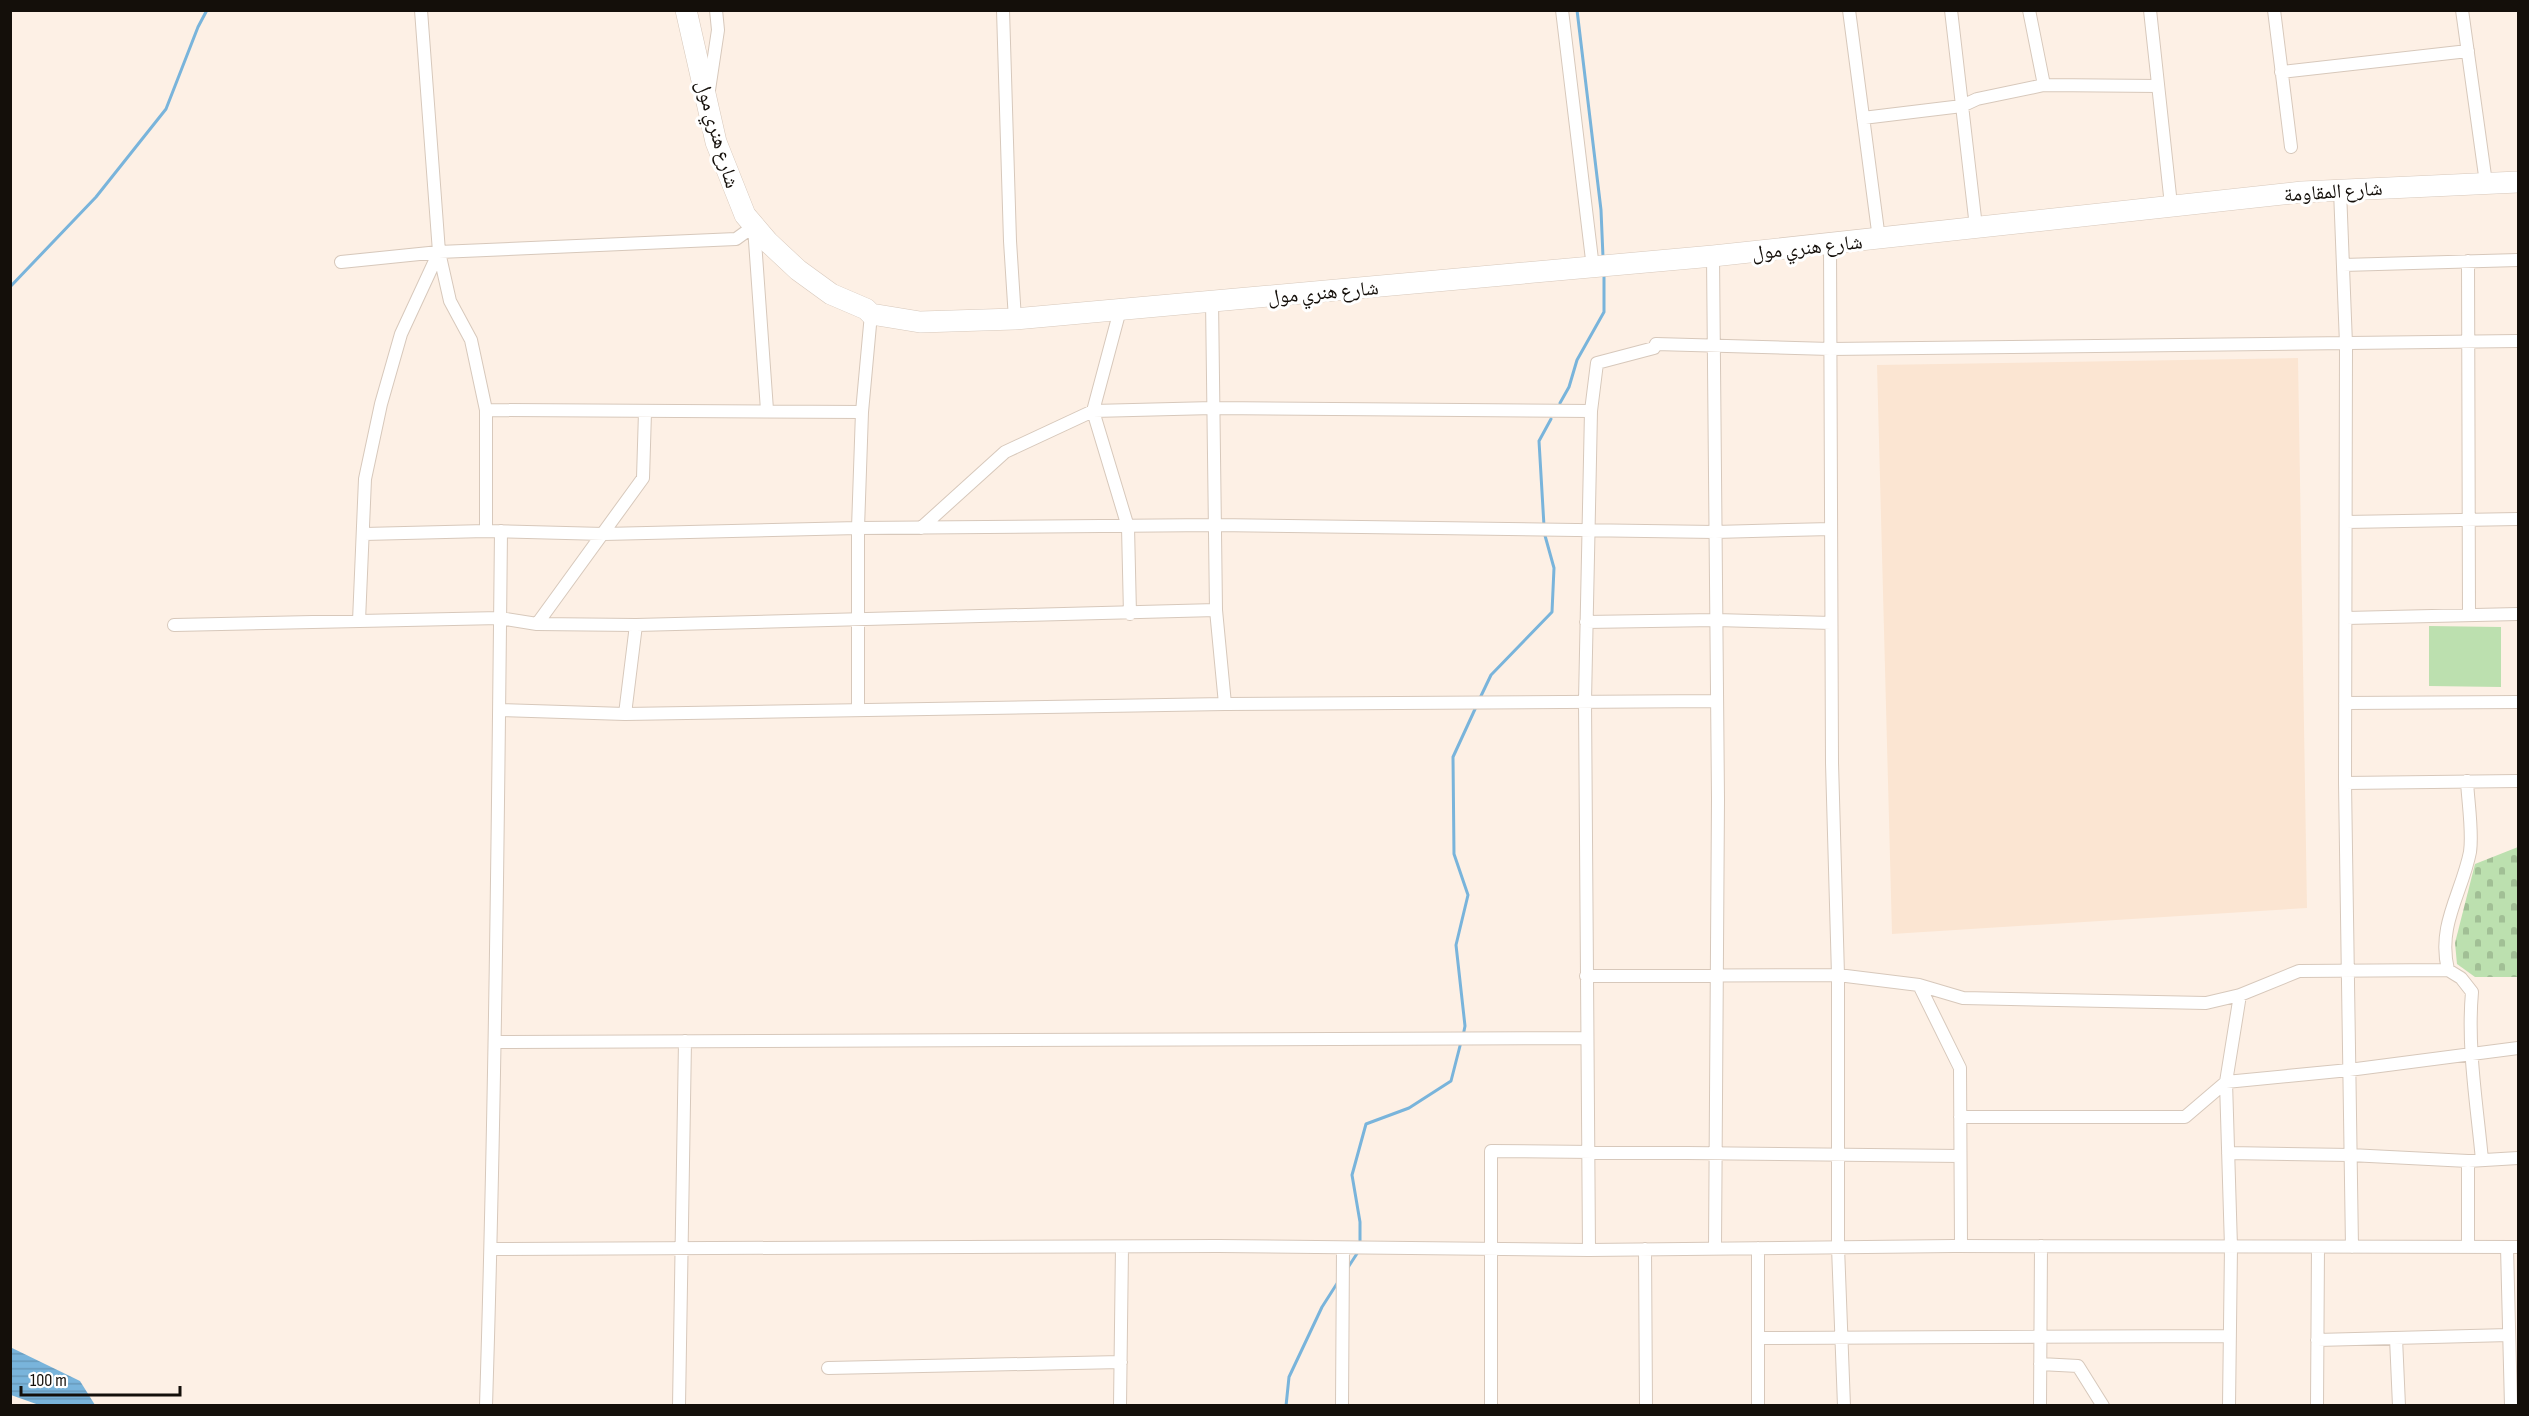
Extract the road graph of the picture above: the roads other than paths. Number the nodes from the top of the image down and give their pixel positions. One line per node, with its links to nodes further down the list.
1 (421, 10): 29 (street)
2 (686, 10): 16 (highway, شارع هنري مول)
3 (717, 10): 16 (street)
4 (1003, 10): 39 (street)
5 (1562, 10): 35 (street)
6 (1849, 10): 18 (street)
7 (1951, 10): 17 (street)
8 (2028, 10): 14 (street)
9 (2150, 10): 15 (street)
10 (2274, 10): 13 (street)
11 (2462, 10): 12 (street)
12 (2468, 51): 13 (street); 21 (street)
13 (2281, 72): 19 (street)
14 (2044, 85): 15 (street); 17 (street)
15 (2158, 86): 23 (street)
16 (707, 103): 25 (highway, شارع هنري مول)
17 (1962, 106): 18 (street); 26 (street)
18 (1863, 118): 27 (street)
19 (2291, 147)
20 (2518, 182): 21 (highway, شارع المقاومة)
21 (2486, 183): 22 (highway, شارع المقاومة)
22 (2340, 190): 23 (highway, شارع المقاومة); 34 (street)
23 (2171, 205): 24 (highway, شارع المقاومة)
24 (2149, 208): 26 (highway, شارع هنري مول)
25 (754, 226): 29 (street); 38 (highway, شارع هنري مول); 47 (street)
26 (1976, 227): 27 (highway, شارع هنري مول)
27 (1879, 239): 28 (highway, شارع هنري مول)
28 (1830, 244): 30 (highway, شارع هنري مول); 44 (street)
29 (439, 252): 33 (street); 46 (street); 64 (street)
30 (1713, 256): 35 (highway, شارع هنري مول); 43 (street)
31 (2518, 260): 32 (street)
32 (2468, 261): 34 (street); 41 (street)
33 (341, 262)
34 (2343, 265): 42 (street)
35 (1593, 268): 36 (highway, شارع هنري مول)
36 (1212, 300): 37 (highway, شارع هنري مول); 45 (street)
37 (1120, 310): 39 (highway, شارع هنري مول); 48 (street)
38 (871, 314): 39 (highway, شارع هنري مول); 51 (street)
39 (1015, 319)
40 (2518, 341): 41 (street)
41 (2469, 342): 42 (street); 53 (street)
42 (2346, 344): 44 (street); 54 (street)
43 (1713, 346): 44 (street); 49 (street); 63 (street)
44 (1830, 349): 59 (street)
45 (1213, 408): 48 (street); 49 (street); 55 (street)
46 (486, 410): 50 (street); 60 (street)
47 (767, 410): 50 (street); 51 (street)
48 (1093, 411): 56 (street); 58 (street)
49 (1591, 411): 62 (street)
50 (645, 412): 65 (street)
51 (862, 412): 57 (street)
52 (2518, 519): 53 (street)
53 (2469, 520): 54 (street); 69 (street)
54 (2346, 522): 72 (street)
55 (1215, 525): 56 (street); 62 (street); 66 (street)
56 (1128, 527): 58 (street); 67 (street)
57 (858, 528): 58 (street); 65 (street); 71 (street)
58 (921, 528)
59 (1831, 529): 63 (street); 76 (street)
60 (486, 531): 61 (street); 64 (street)
61 (501, 531): 65 (street); 70 (street)
62 (1588, 531): 63 (street); 75 (street)
63 (1715, 532): 73 (street)
64 (364, 534): 74 (street)
65 (604, 534): 77 (street)
66 (1216, 609): 67 (street); 84 (street)
67 (1130, 614): 71 (street)
68 (2518, 614): 69 (street)
69 (2469, 615): 72 (street)
70 (500, 618): 74 (street); 77 (street); 85 (street)
71 (858, 618): 79 (street); 86 (street)
72 (2346, 618): 83 (street)
73 (1716, 620): 75 (street); 76 (street); 81 (street)
74 (359, 621): 78 (street)
75 (1586, 622): 80 (street)
76 (1831, 623): 93 (street)
77 (537, 624): 79 (street)
78 (174, 625)
79 (636, 625): 87 (street)
80 (1585, 701): 81 (street); 84 (street); 94 (street)
81 (1717, 701): 95 (street)
82 (2518, 702): 83 (street)
83 (2345, 703): 90 (street)
84 (1225, 704): 86 (street)
85 (500, 710): 87 (street); 100 (street)
86 (858, 710): 87 (street)
87 (625, 714)
88 (2518, 781): 89 (street)
89 (2467, 782): 90 (street); 92 (street)
90 (2345, 783): 91 (street)
91 (2348, 969): 92 (street); 97 (street); 103 (street)
92 (2448, 970): 102 (street)
93 (1838, 975): 95 (street); 96 (street); 109 (street)
94 (1586, 976): 95 (street); 98 (street)
95 (1716, 976): 108 (street)
96 (1919, 985): 97 (street); 105 (street)
97 (2240, 994): 104 (street)
98 (1587, 1038): 99 (street); 106 (street)
99 (685, 1041): 100 (street); 124 (street)
100 (495, 1042): 128 (street)
101 (2518, 1047): 102 (street)
102 (2472, 1054): 103 (street); 113 (street)
103 (2349, 1071): 104 (street); 110 (street)
104 (2226, 1082): 105 (street); 107 (street)
105 (1960, 1117): 111 (street)
106 (1588, 1153): 108 (street); 129 (street); 131 (street)
107 (2228, 1153): 110 (street); 119 (street)
108 (1716, 1154): 109 (street); 126 (street)
109 (1838, 1155): 111 (street); 118 (street)
110 (2350, 1155): 114 (street); 121 (street)
111 (1960, 1156): 115 (street)
112 (2518, 1158): 113 (street)
113 (2482, 1160): 114 (street)
114 (2468, 1161): 122 (street)
115 (1961, 1246): 116 (street); 118 (street)
116 (2041, 1246): 119 (street); 134 (street)
117 (1122, 1247): 124 (street); 125 (street); 139 (street)
118 (1838, 1247): 127 (street); 136 (street)
119 (2231, 1247): 120 (street); 133 (street)
120 (2318, 1247): 121 (street); 138 (street)
121 (2352, 1247): 122 (street)
122 (2468, 1247): 123 (street)
123 (2513, 1247): 132 (street)
124 (681, 1248): 128 (street); 143 (street)
125 (1343, 1248): 129 (street); 145 (street)
126 (1715, 1248): 127 (street); 130 (street)
127 (1758, 1248): 135 (street)
128 (491, 1249): 142 (street)
129 (1491, 1249): 131 (street); 146 (street)
130 (1645, 1249): 131 (street); 147 (street)
131 (1589, 1250)
132 (2509, 1335): 137 (street); 155 (street)
133 (2230, 1336): 134 (street); 152 (street)
134 (2040, 1337): 136 (street); 140 (street)
135 (1758, 1338): 136 (street); 148 (street)
136 (1842, 1338): 149 (street)
137 (2396, 1338): 138 (street); 154 (street)
138 (2317, 1340): 153 (street)
139 (1121, 1362): 141 (street); 144 (street)
140 (2040, 1364): 150 (street); 151 (street)
141 (828, 1368)
142 (486, 1406)
143 (679, 1406)
144 (1120, 1406)
145 (1342, 1406)
146 (1491, 1406)
147 (1646, 1406)
148 (1758, 1406)
149 (1844, 1406)
150 (2040, 1406)
151 (2103, 1406)
152 (2229, 1406)
153 (2317, 1406)
154 (2399, 1406)
155 (2511, 1406)

